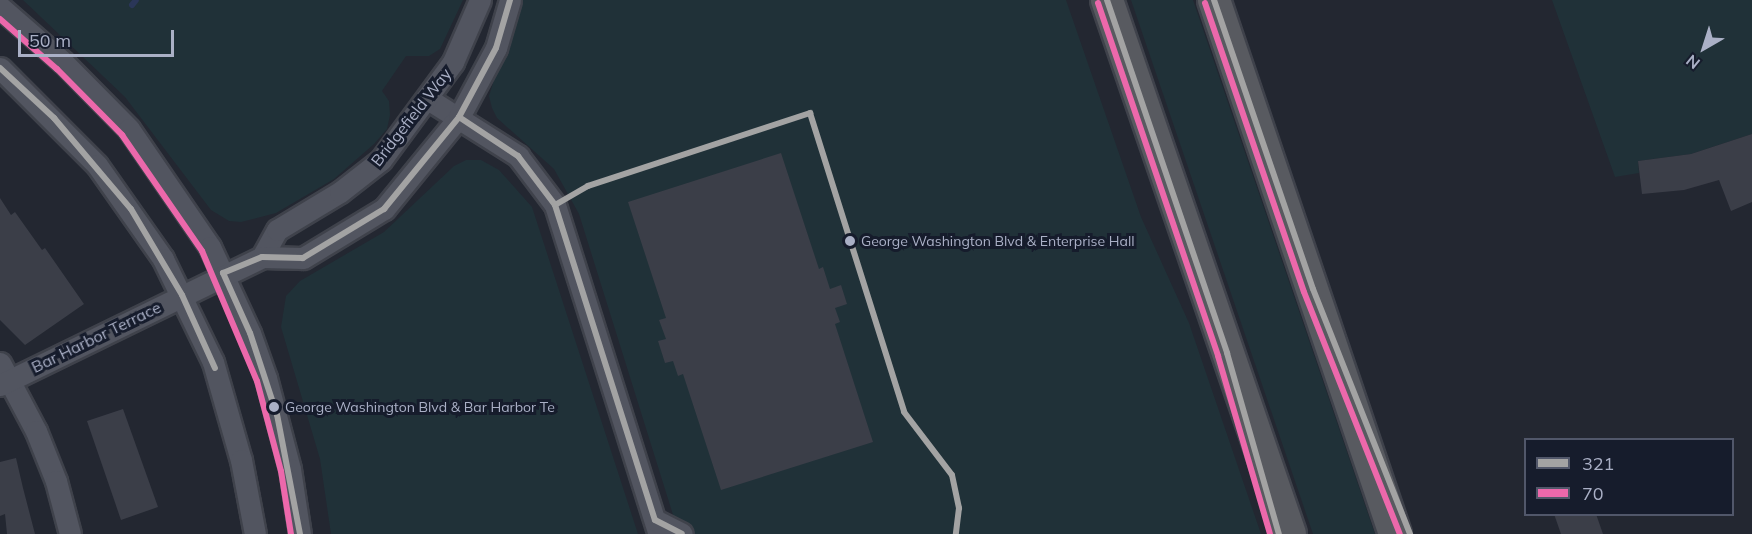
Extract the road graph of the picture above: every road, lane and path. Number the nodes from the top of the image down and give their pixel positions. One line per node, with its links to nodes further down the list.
1 (480, 0): 7 (street, Bridgefield Way)
2 (510, 0): 8 (street, Bridgefield Way)
3 (1107, 0): 13 (highway)
4 (1214, 0): 11 (highway)
5 (0, 8): 10 (street)
6 (0, 68): 12 (street)
7 (429, 99): 8 (street); 9 (street, Bridgefield Way)
8 (459, 117): 9 (street, Bridgefield Way); 15 (street)
9 (262, 257): 10 (street, Bridgefield Way)
10 (223, 273): 12 (street, Bar Harbor Terrace); 18 (street)
11 (1313, 289): 22 (highway); 23 (highway)
12 (182, 295): 14 (street, Bar Harbor Terrace); 17 (street)
13 (1227, 353): 20 (highway); 21 (highway)
14 (3, 376): 16 (street)
15 (657, 527): 19 (street)
16 (70, 534)
17 (255, 534)
18 (300, 534)
19 (682, 534)
20 (1279, 534)
21 (1290, 534)
22 (1395, 534)
23 (1410, 534)

